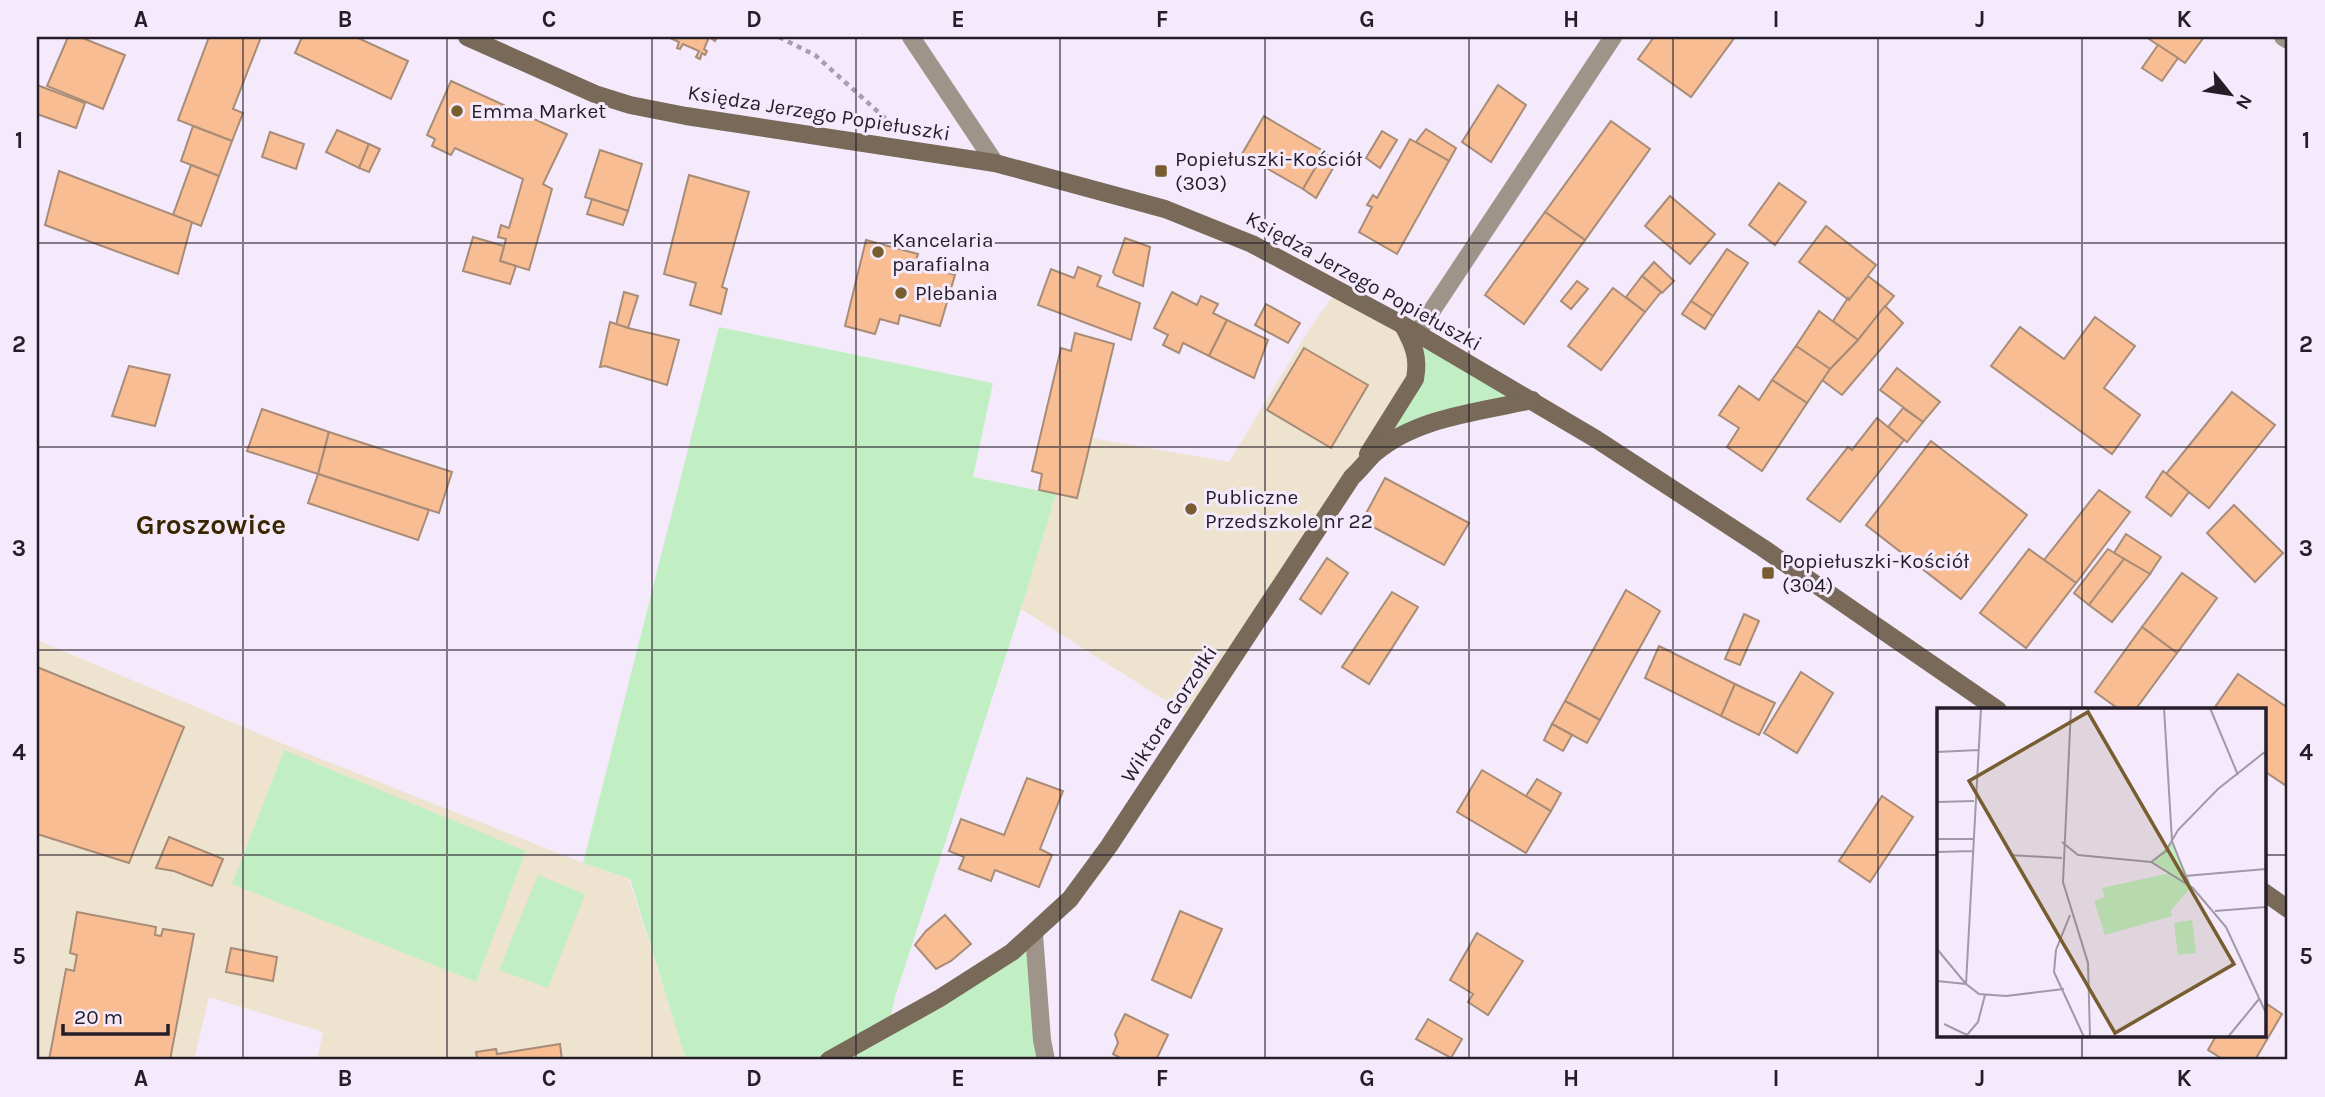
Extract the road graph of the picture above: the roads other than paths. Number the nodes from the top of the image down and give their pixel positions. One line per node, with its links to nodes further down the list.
1 (467, 37): 6 (main road, Księdza Jerzego Popiełuszki)
2 (911, 37): 6 (street)
3 (1613, 37): 7 (street)
4 (2283, 37): 5 (street)
5 (2288, 40)
6 (995, 163): 7 (main road, Księdza Jerzego Popiełuszki)
7 (1410, 329): 8 (main road, Księdza Jerzego Popiełuszki); 9 (main road)
8 (1532, 400): 9 (main road, Wiktora Gorzołki); 10 (main road, Księdza Jerzego Popiełuszki)
9 (1353, 477): 13 (main road, Wiktora Gorzołki)
10 (1995, 708)
11 (2266, 893): 12 (main road)
12 (2288, 909)
13 (1034, 934): 14 (main road, Wiktora Gorzołki); 15 (street)
14 (829, 1060)
15 (1046, 1060)

